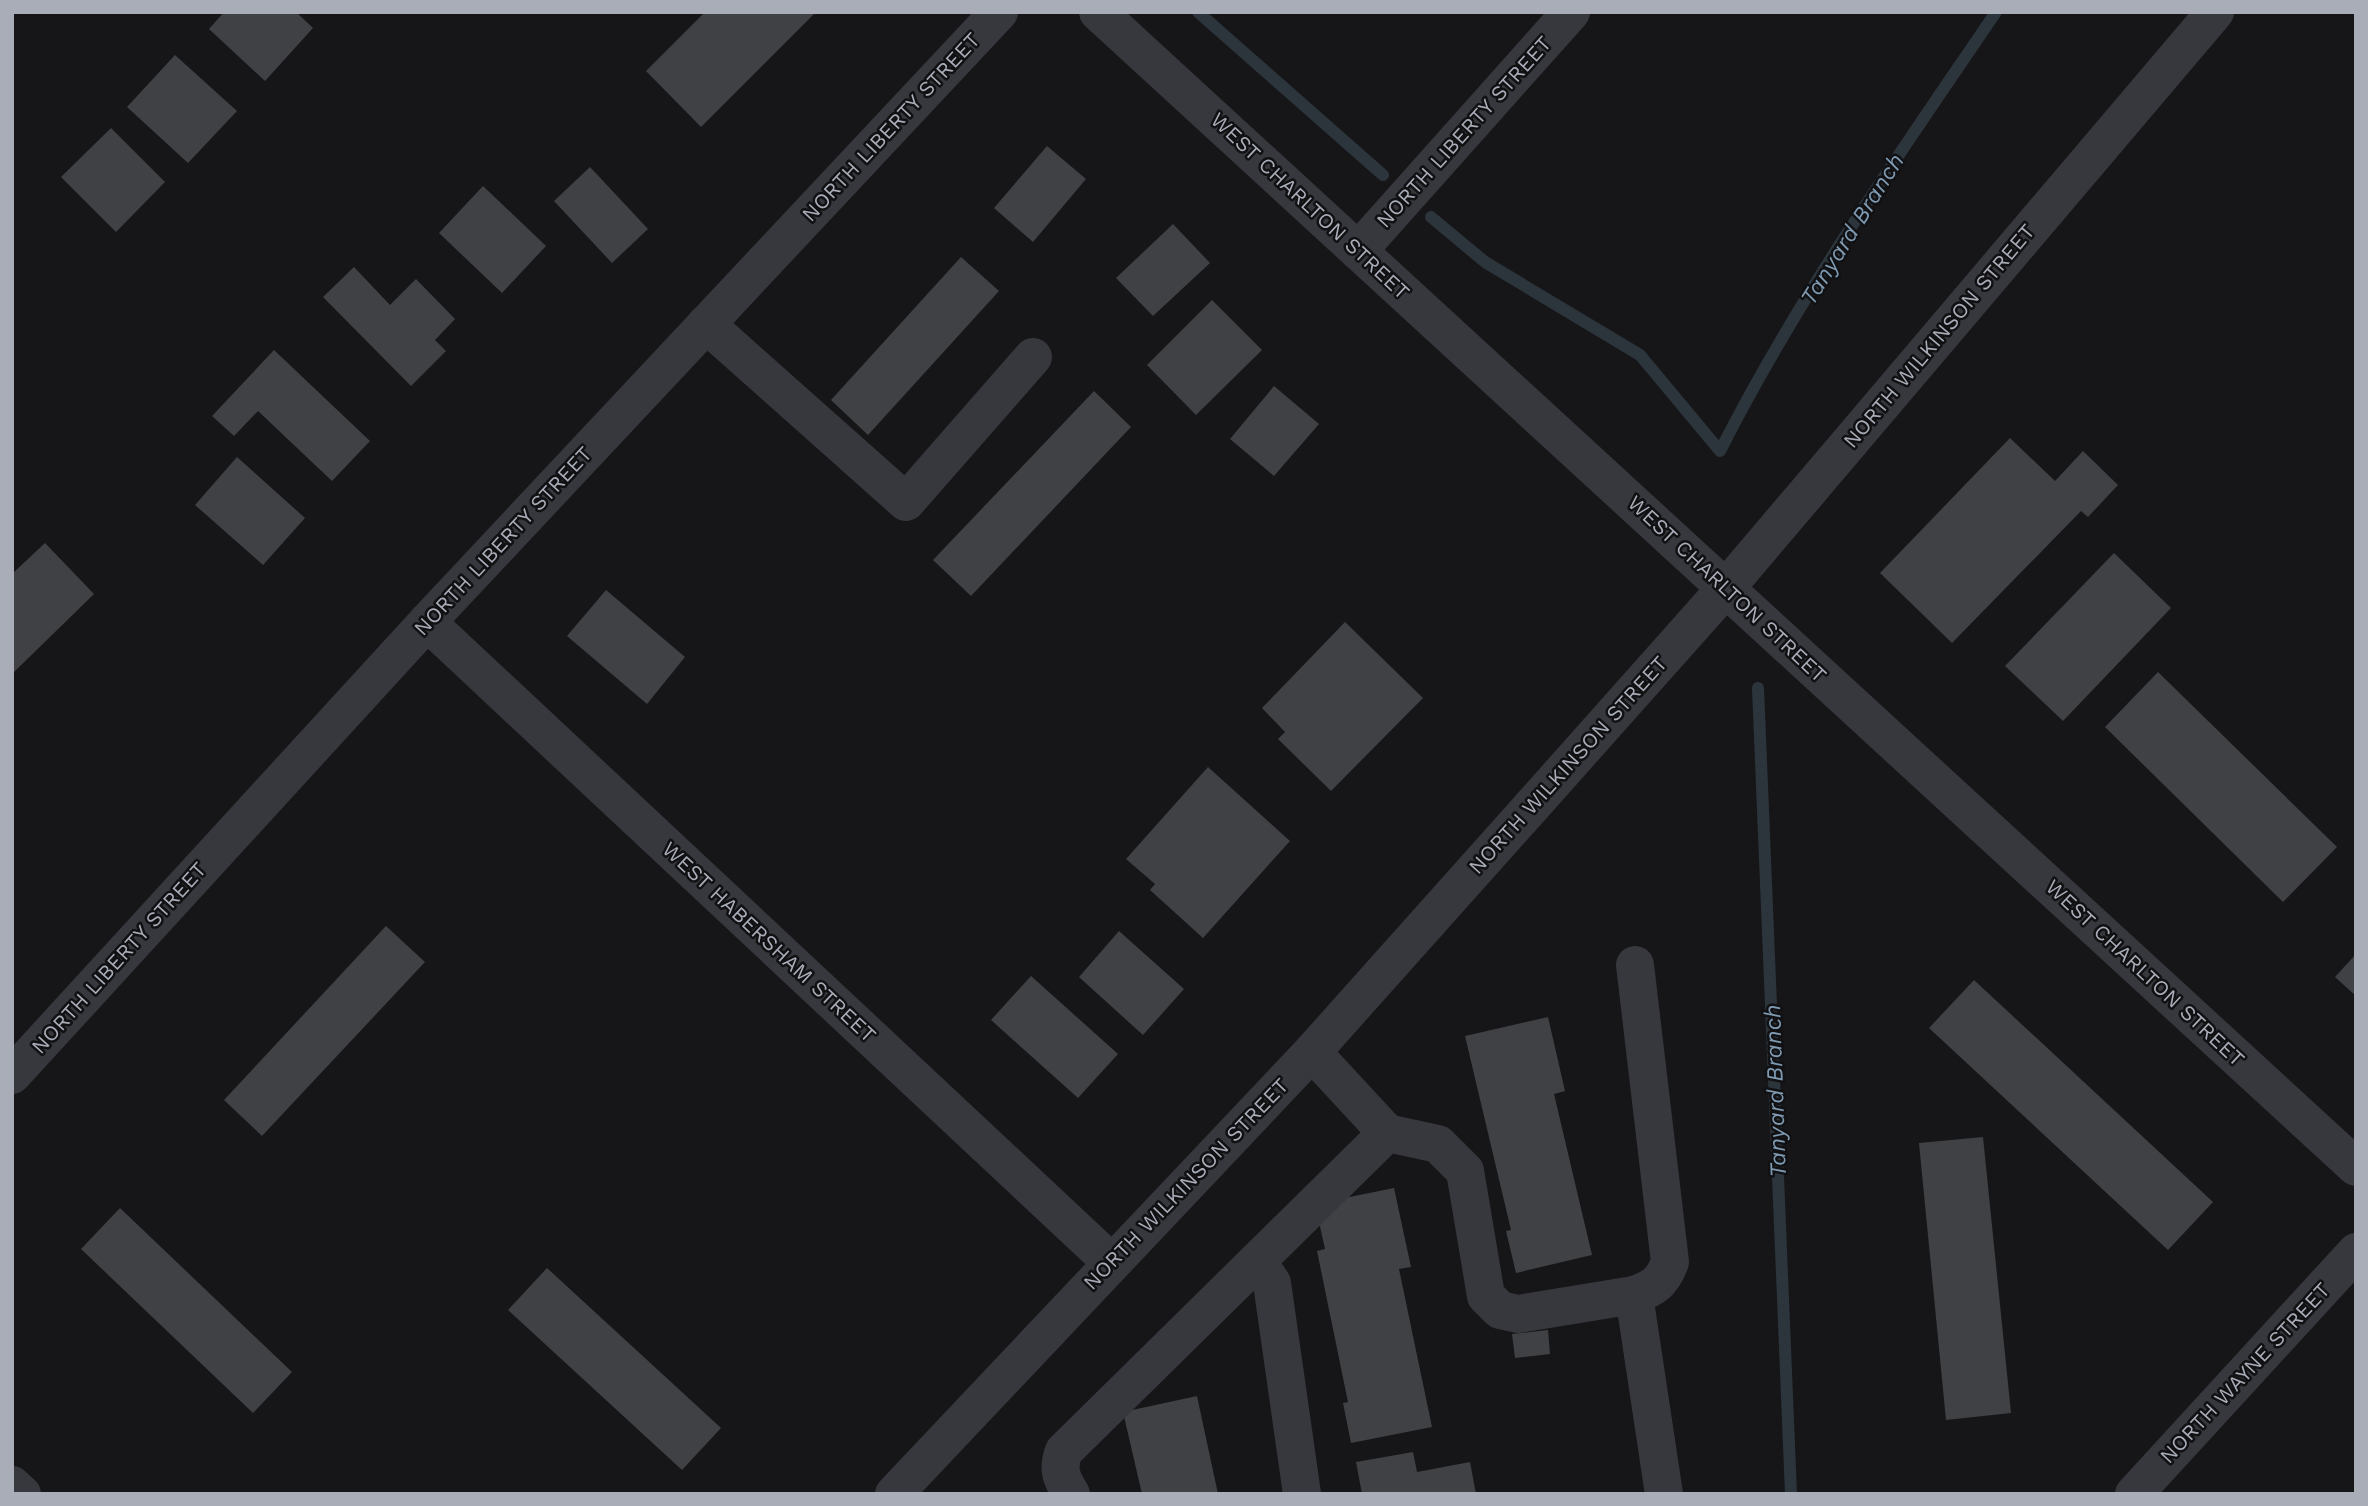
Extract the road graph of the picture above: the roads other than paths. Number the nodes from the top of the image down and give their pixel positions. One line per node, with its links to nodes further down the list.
1 (999, 12): 6 (street, NORTH LIBERTY STREET)
2 (1098, 12): 5 (street, WEST CHARLTON STREET)
3 (1571, 12): 5 (street, NORTH LIBERTY STREET)
4 (2215, 12): 8 (street, NORTH WILKINSON STREET)
5 (1358, 251): 8 (street, WEST CHARLTON STREET)
6 (706, 324): 7 (street); 9 (street, NORTH LIBERTY STREET)
7 (1033, 357)
8 (1726, 588): 11 (street, NORTH WILKINSON STREET); 14 (street, WEST CHARLTON STREET)
9 (427, 622): 12 (street, NORTH LIBERTY STREET); 17 (street, WEST HABERSHAM STREET)
10 (1635, 965): 18 (street)
11 (1312, 1052): 13 (street); 17 (street, NORTH WILKINSON STREET)
12 (12, 1075)
13 (1387, 1133): 16 (street); 18 (street)
14 (2356, 1167)
15 (2356, 1252): 25 (street, NORTH WAYNE STREET)
16 (1257, 1261): 22 (street); 23 (street)
17 (1111, 1262): 21 (street, NORTH WILKINSON STREET)
18 (1634, 1296): 24 (street)
19 (12, 1485): 20 (street)
20 (22, 1494)
21 (894, 1494)
22 (1071, 1494)
23 (1302, 1494)
24 (1664, 1494)
25 (2134, 1494)

